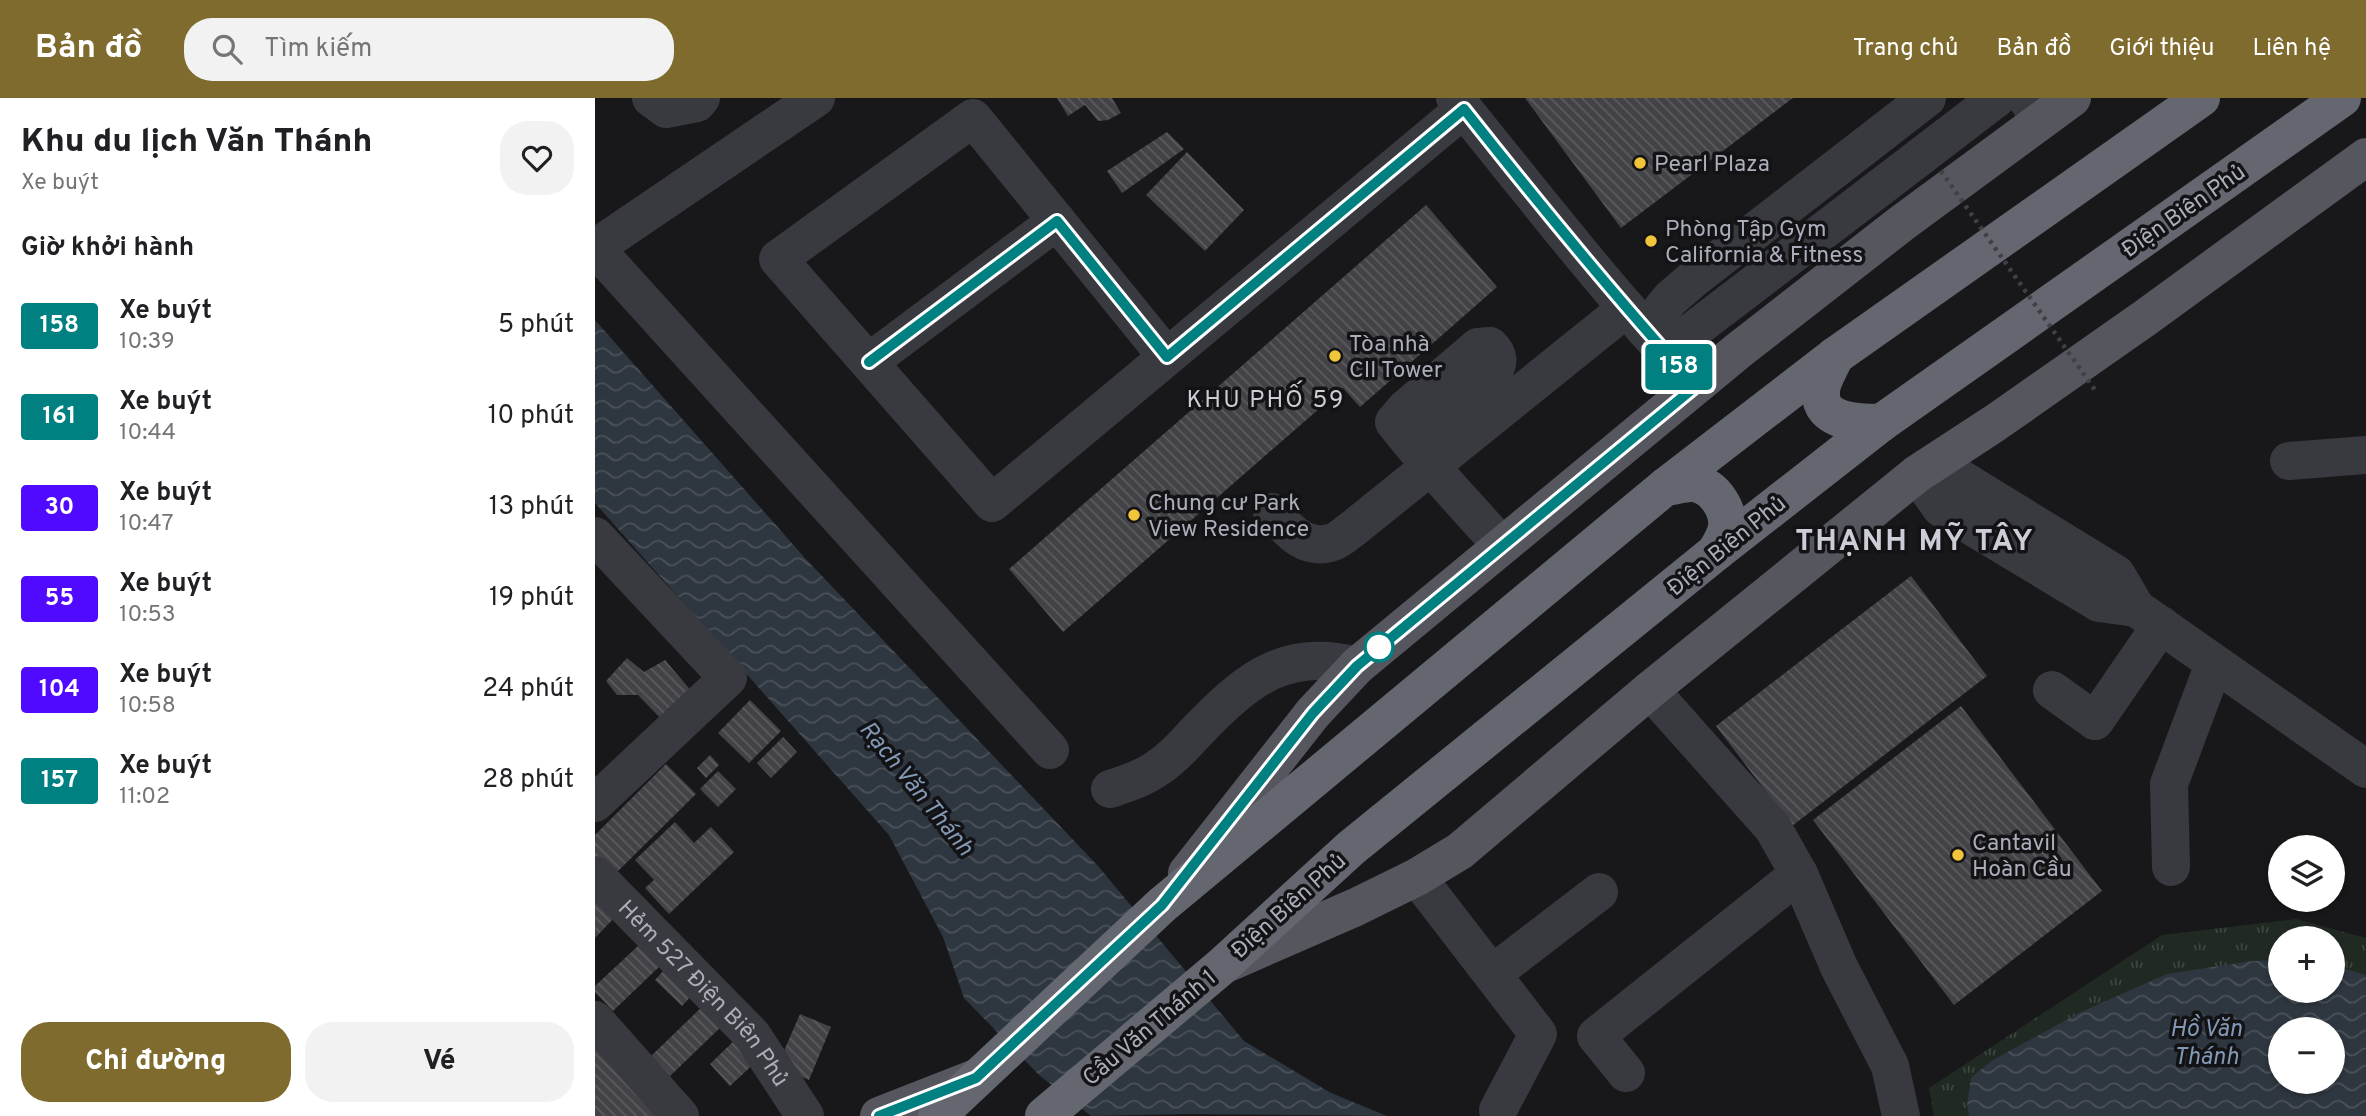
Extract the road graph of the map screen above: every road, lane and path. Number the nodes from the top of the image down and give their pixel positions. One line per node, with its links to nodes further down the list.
1 (651, 98): 2 (street)
2 (701, 98)
3 (816, 98): 13 (street)
4 (1927, 98): 14 (street)
5 (1997, 98): 14 (street)
6 (2201, 98): 15 (highway)
7 (2342, 98): 20 (highway, Điện Biên Phủ)
8 (1460, 104): 14 (street); 16 (street)
9 (2047, 105): 18 (main road)
10 (2366, 157): 24 (main road, Điện Biên Phủ)
11 (1941, 171): 19 (path, bridge)
12 (1057, 221): 16 (street); 17 (street); 17 (street)
13 (595, 248): 35 (street)
14 (1645, 330): 18 (street); 21 (street)
15 (1835, 356): 20 (highway); 25 (highway)
16 (1167, 357): 17 (street)
17 (869, 362)
18 (1696, 386): 28 (main road)
19 (2097, 393)
20 (1881, 423): 29 (highway, Điện Biên Phủ)
21 (1422, 455): 26 (street); 28 (street)
22 (2366, 455): 23 (street)
23 (2289, 461)
24 (1917, 474): 30 (street); 33 (main road, Điện Biên Phủ)
25 (1665, 487): 29 (highway); 44 (highway)
26 (1272, 512)
27 (595, 537): 38 (street)
28 (1501, 546): 32 (main road)
29 (1716, 552): 45 (highway, Điện Biên Phủ)
30 (2149, 617): 31 (street); 34 (street)
31 (2214, 664): 36 (street); 39 (street)
32 (1357, 666): 37 (street); 44 (main road)
33 (1650, 690): 40 (street); 42 (main road, Điện Biên Phủ)
34 (2052, 690)
35 (1050, 750)
36 (2363, 762)
37 (1110, 789)
38 (595, 803)
39 (2171, 867)
40 (1799, 874): 48 (street); 56 (street)
41 (595, 875): 52 (street, Hẻm 527 Điện Biên Phủ)
42 (1417, 877): 45 (main road, Điện Biên Phủ); 46 (street)
43 (1599, 892): 46 (street)
44 (1162, 905): 49 (highway)
45 (1222, 965): 55 (highway, Cầu Văn Thánh 1)
46 (1492, 974): 50 (street)
47 (595, 1020): 51 (street)
48 (1626, 1073)
49 (976, 1078): 53 (main road); 54 (highway)
50 (1498, 1110)
51 (680, 1116)
52 (805, 1116)
53 (879, 1116)
54 (937, 1116)
55 (1044, 1116)
56 (1901, 1116)

